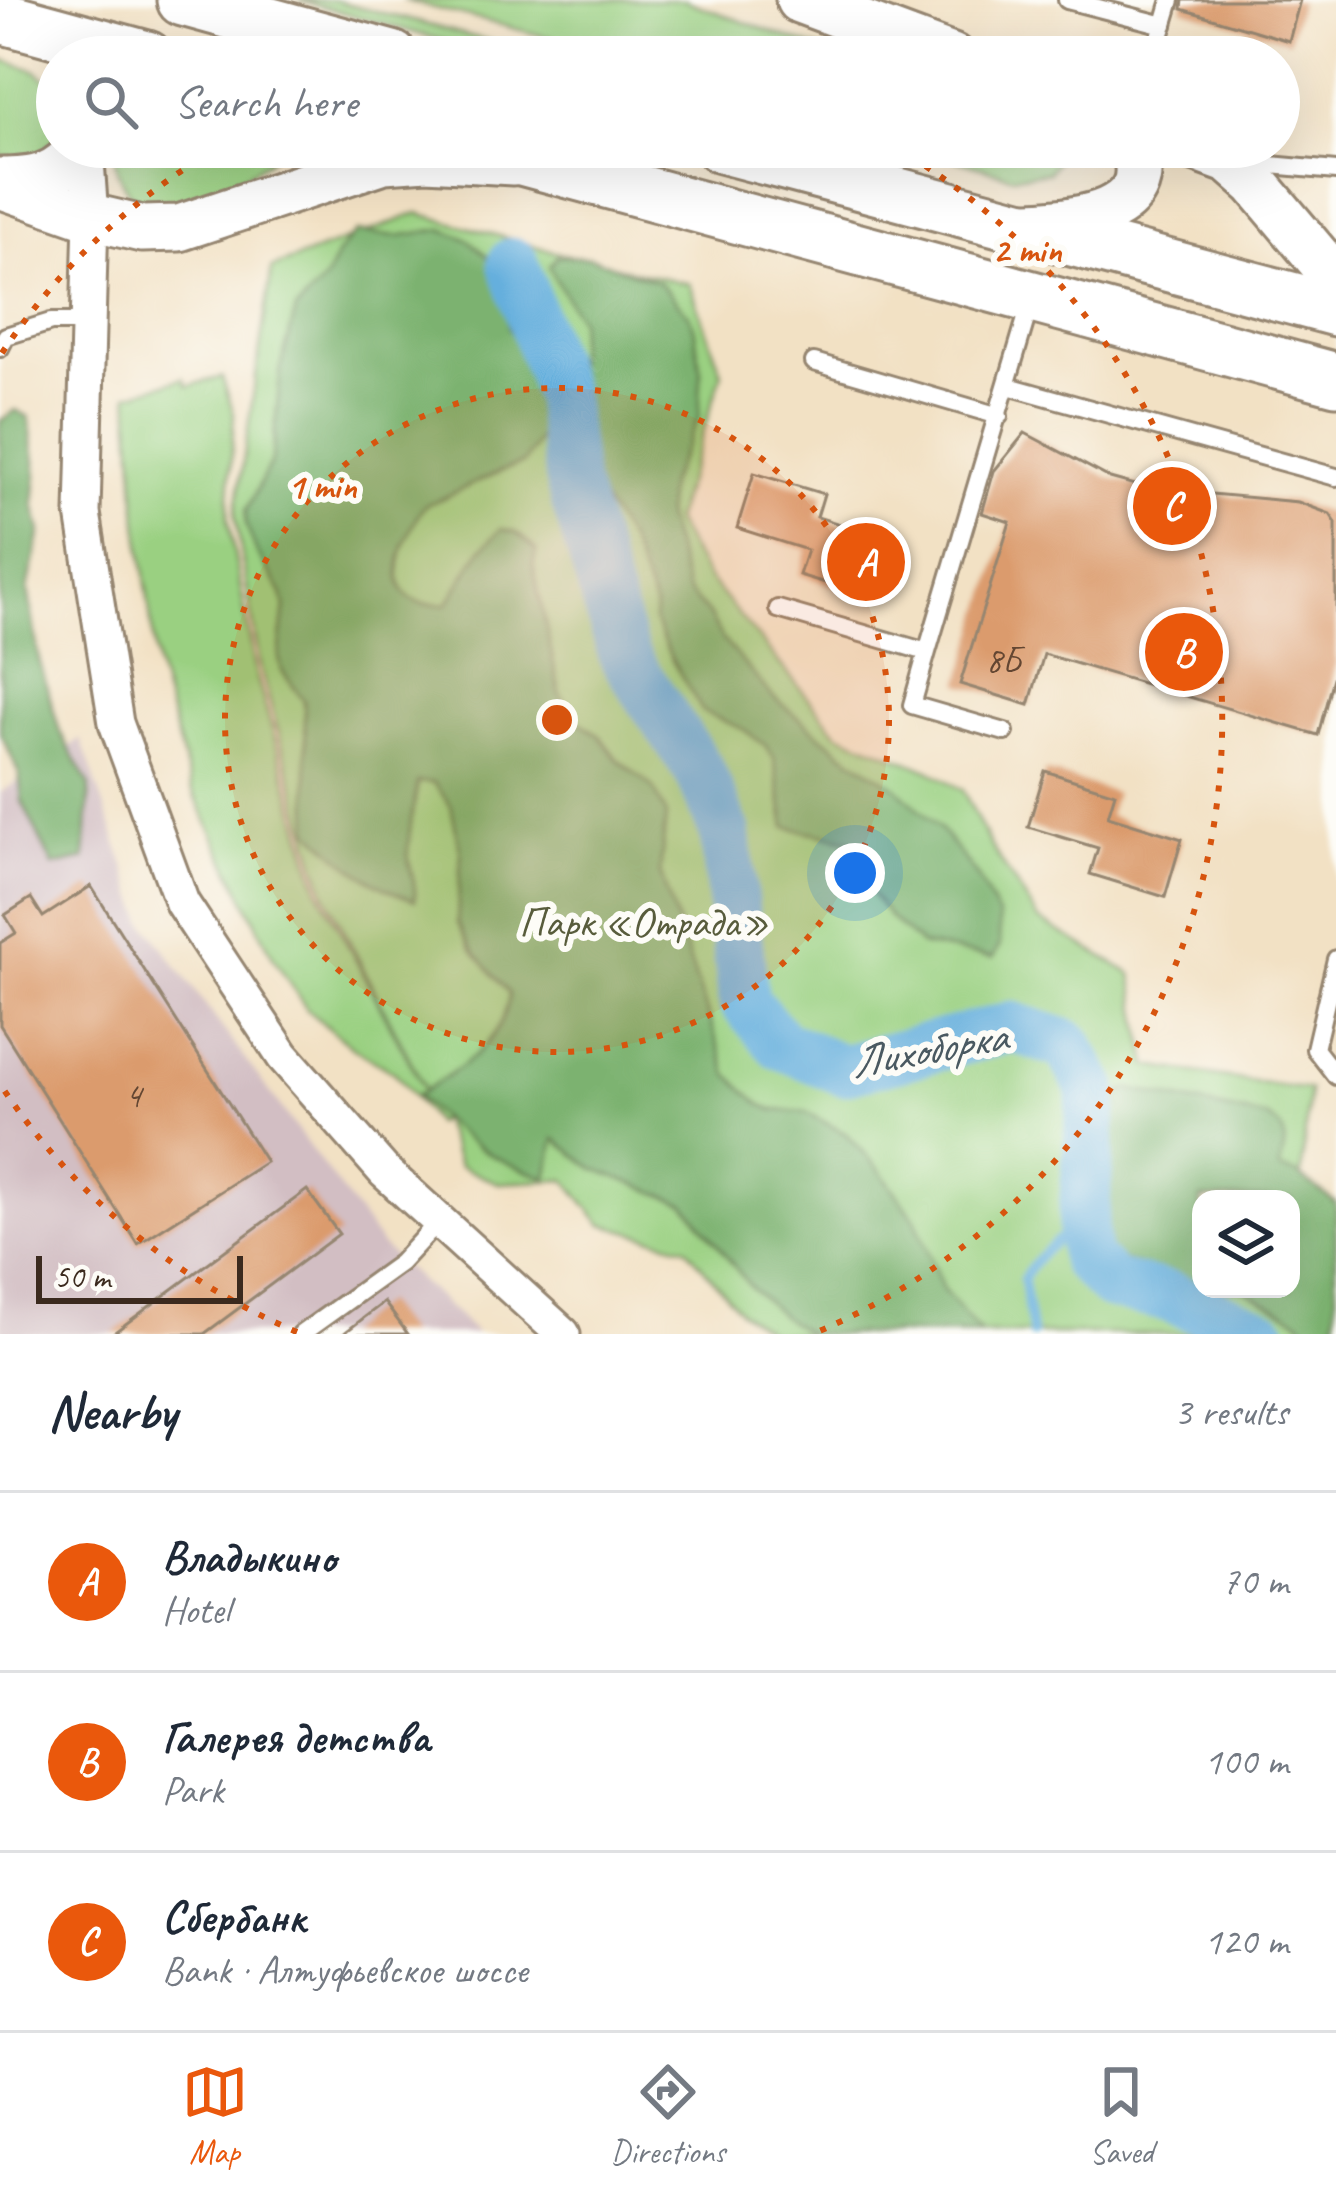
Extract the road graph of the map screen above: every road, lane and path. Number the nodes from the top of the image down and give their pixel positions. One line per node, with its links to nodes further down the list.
1 (183, 0): 8 (main road)
2 (800, 0): 9 (main road)
3 (1066, 0): 6 (lane)
4 (1171, 0): 6 (lane)
5 (0, 21): 7 (main road); 11 (main road)
6 (1164, 25): 10 (lane)
7 (61, 36)
8 (315, 36)
9 (896, 36)
10 (1161, 36)
11 (36, 42)
12 (1300, 166): 20 (lane)
13 (62, 168): 21 (main road)
14 (85, 168): 22 (street)
15 (348, 168): 22 (main road)
16 (555, 168): 25 (main road)
17 (798, 168): 23 (main road)
18 (1135, 168): 23 (main road)
19 (1232, 168): 24 (main road)
20 (1336, 171)
21 (0, 183): 22 (main road)
22 (91, 217): 27 (street)
23 (1007, 225): 26 (main road)
24 (1336, 278)
25 (1033, 296): 30 (main road); 31 (lane)
26 (1336, 310)
27 (87, 322): 28 (lane); 39 (street)
28 (0, 348)
29 (814, 362): 32 (lane)
30 (1336, 379)
31 (1008, 386): 32 (lane); 33 (lane)
32 (999, 416): 35 (lane)
33 (1336, 477)
34 (778, 609): 35 (lane)
35 (927, 652): 36 (lane)
36 (1004, 732)
37 (1336, 959): 38 (lane)
38 (1336, 1076)
39 (437, 1223): 40 (lane); 41 (street)
40 (301, 1334)
41 (563, 1334)

